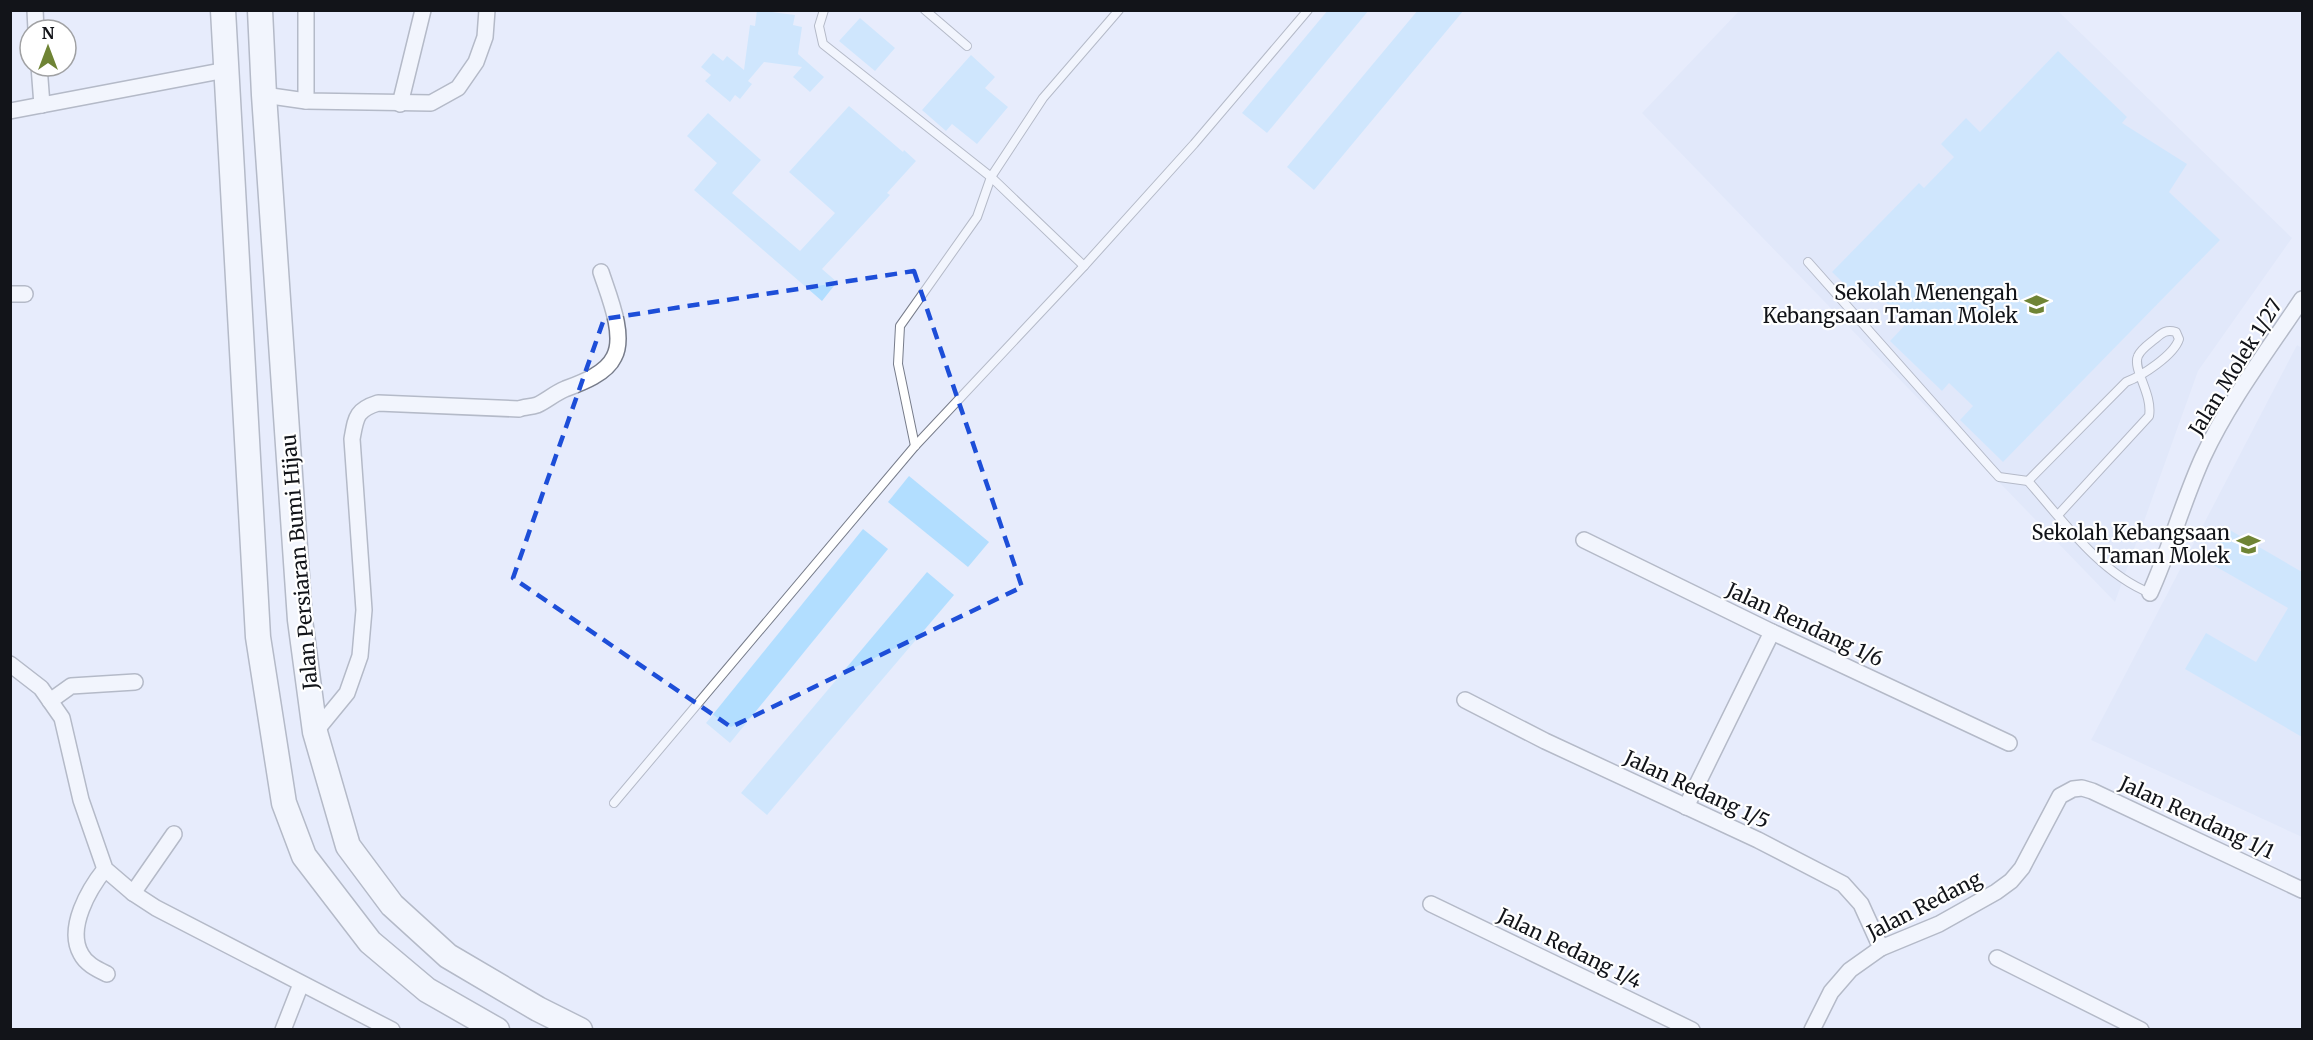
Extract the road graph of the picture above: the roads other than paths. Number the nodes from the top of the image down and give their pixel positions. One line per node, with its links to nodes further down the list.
1 (223, 10): 11 (main road, Jalan Persiaran Bumi Hijau)
2 (260, 10): 13 (main road, Jalan Persiaran Bumi Hijau)
3 (306, 10): 14 (street)
4 (423, 10): 15 (street)
5 (487, 10): 15 (street)
6 (824, 10): 18 (lane)
7 (925, 10): 10 (lane)
8 (1119, 10): 18 (lane)
9 (1308, 10): 20 (lane)
10 (967, 46)
11 (226, 70): 16 (street); 50 (main road, Jalan Persiaran Bumi Hijau)
12 (40, 78): 16 (street)
13 (264, 95): 14 (street); 34 (main road, Jalan Persiaran Bumi Hijau)
14 (306, 100): 15 (street)
15 (400, 104)
16 (42, 105): 17 (street)
17 (10, 111)
18 (991, 177): 20 (lane); 24 (lane)
19 (1808, 261): 25 (lane)
20 (1084, 266): 24 (lane)
21 (601, 272): 34 (street)
22 (2302, 299): 28 (street, Jalan Molek 1/27)
23 (2140, 377): 23 (lane); 25 (lane); 26 (lane)
24 (915, 446): 37 (lane)
25 (2028, 481): 26 (lane, Jalan Molek 1/27)
26 (2058, 515): 28 (lane, Jalan Molek 1/27)
27 (1584, 540): 29 (street, Jalan Rendang 1/6)
28 (2150, 593)
29 (1772, 632): 35 (street, Jalan Rendang 1/6); 38 (street)
30 (10, 664): 33 (street)
31 (135, 682): 33 (street)
32 (1465, 700): 38 (street, Jalan Redang 1/5)
33 (50, 701): 40 (street)
34 (315, 732): 51 (main road, Jalan Persiaran Bumi Hijau)
35 (2009, 742)
36 (2073, 789): 41 (street, Jalan Rendang 1/1); 44 (street, Jalan Redang)
37 (614, 803)
38 (1686, 807): 44 (street, Jalan Redang 1/5)
39 (174, 834): 42 (street)
40 (105, 869): 42 (street); 46 (street)
41 (2302, 890)
42 (133, 893): 47 (street)
43 (1431, 904): 52 (street, Jalan Redang 1/4)
44 (1881, 948): 53 (street, Jalan Redang)
45 (1997, 958): 54 (street)
46 (107, 974)
47 (301, 984): 48 (street); 49 (street)
48 (283, 1029)
49 (392, 1029)
50 (497, 1029)
51 (580, 1029)
52 (1692, 1029)
53 (1812, 1029)
54 (2141, 1029)

